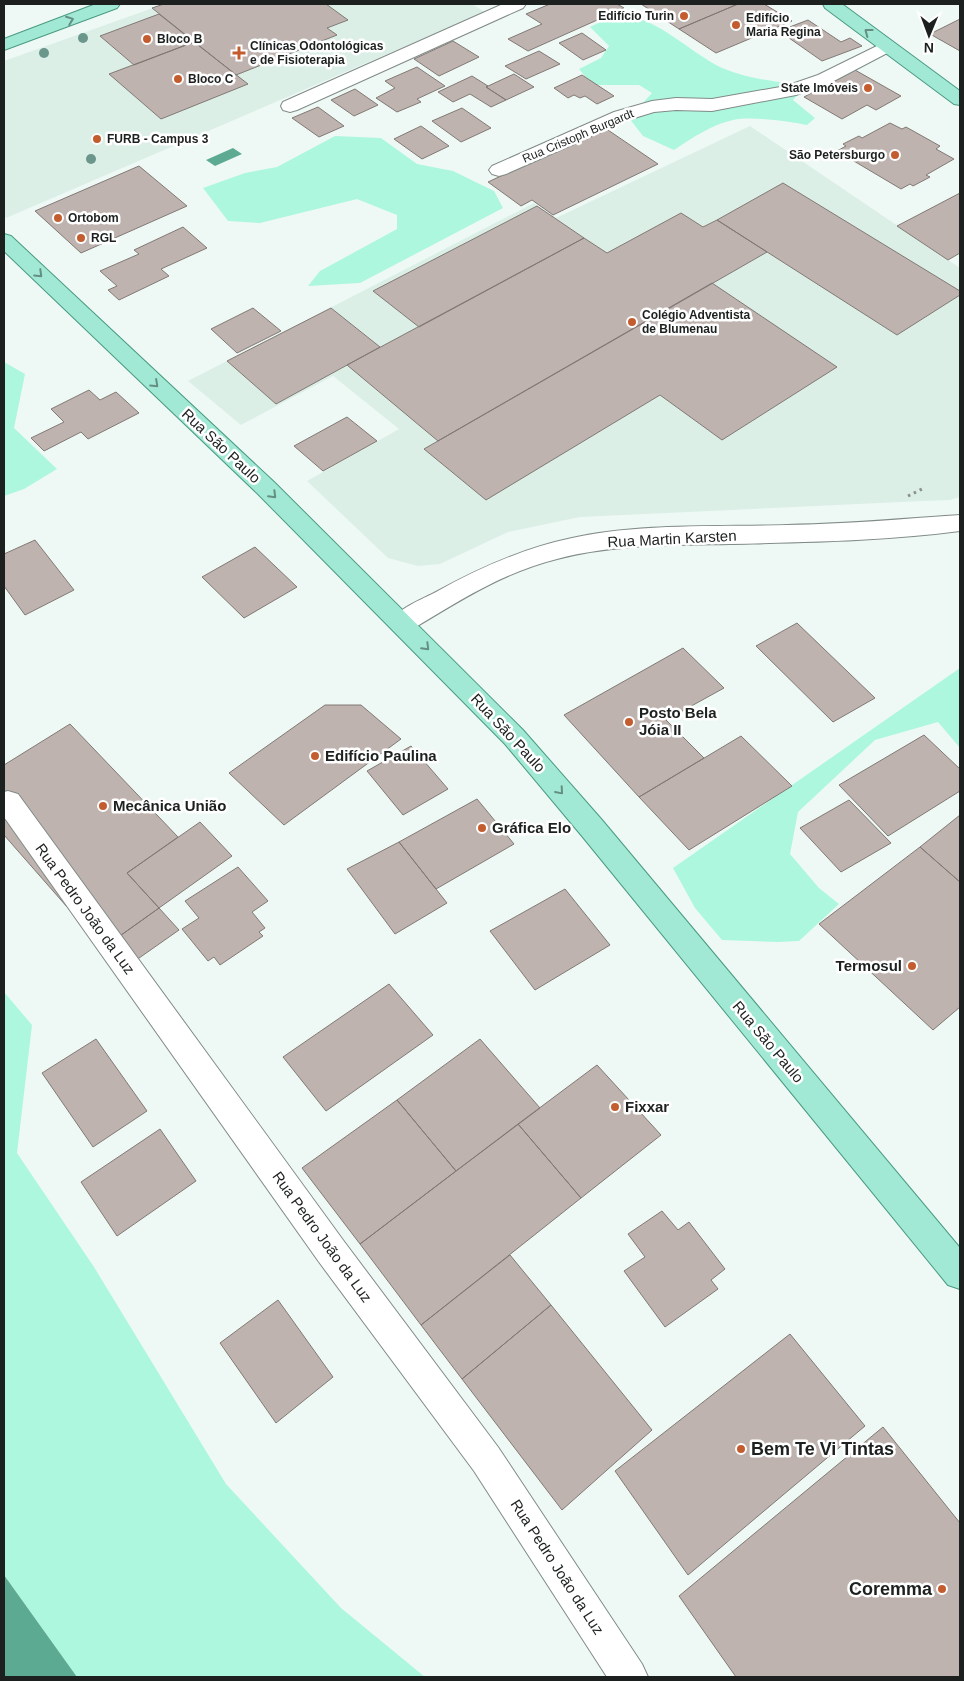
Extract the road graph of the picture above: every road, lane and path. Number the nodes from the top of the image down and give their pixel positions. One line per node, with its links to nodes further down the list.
1 (111, 4): 4 (main road, one-way to 1)
2 (517, 4): 7 (street)
3 (830, 4): 5 (main road, one-way to 3)
4 (4, 44)
5 (887, 46): 6 (main road); 8 (street, Rua Cristoph Burgardt)
6 (960, 100)
7 (290, 106)
8 (499, 170)
9 (4, 240): 13 (main road, Rua São Paulo, one-way to 13)
10 (922, 489): 11 (path)
11 (901, 500)
12 (960, 523): 13 (street, Rua Martin Karsten)
13 (402, 623): 15 (main road, Rua São Paulo, one-way to 15)
14 (8, 802): 16 (street, Rua Pedro João da Luz)
15 (960, 1273)
16 (629, 1677)

